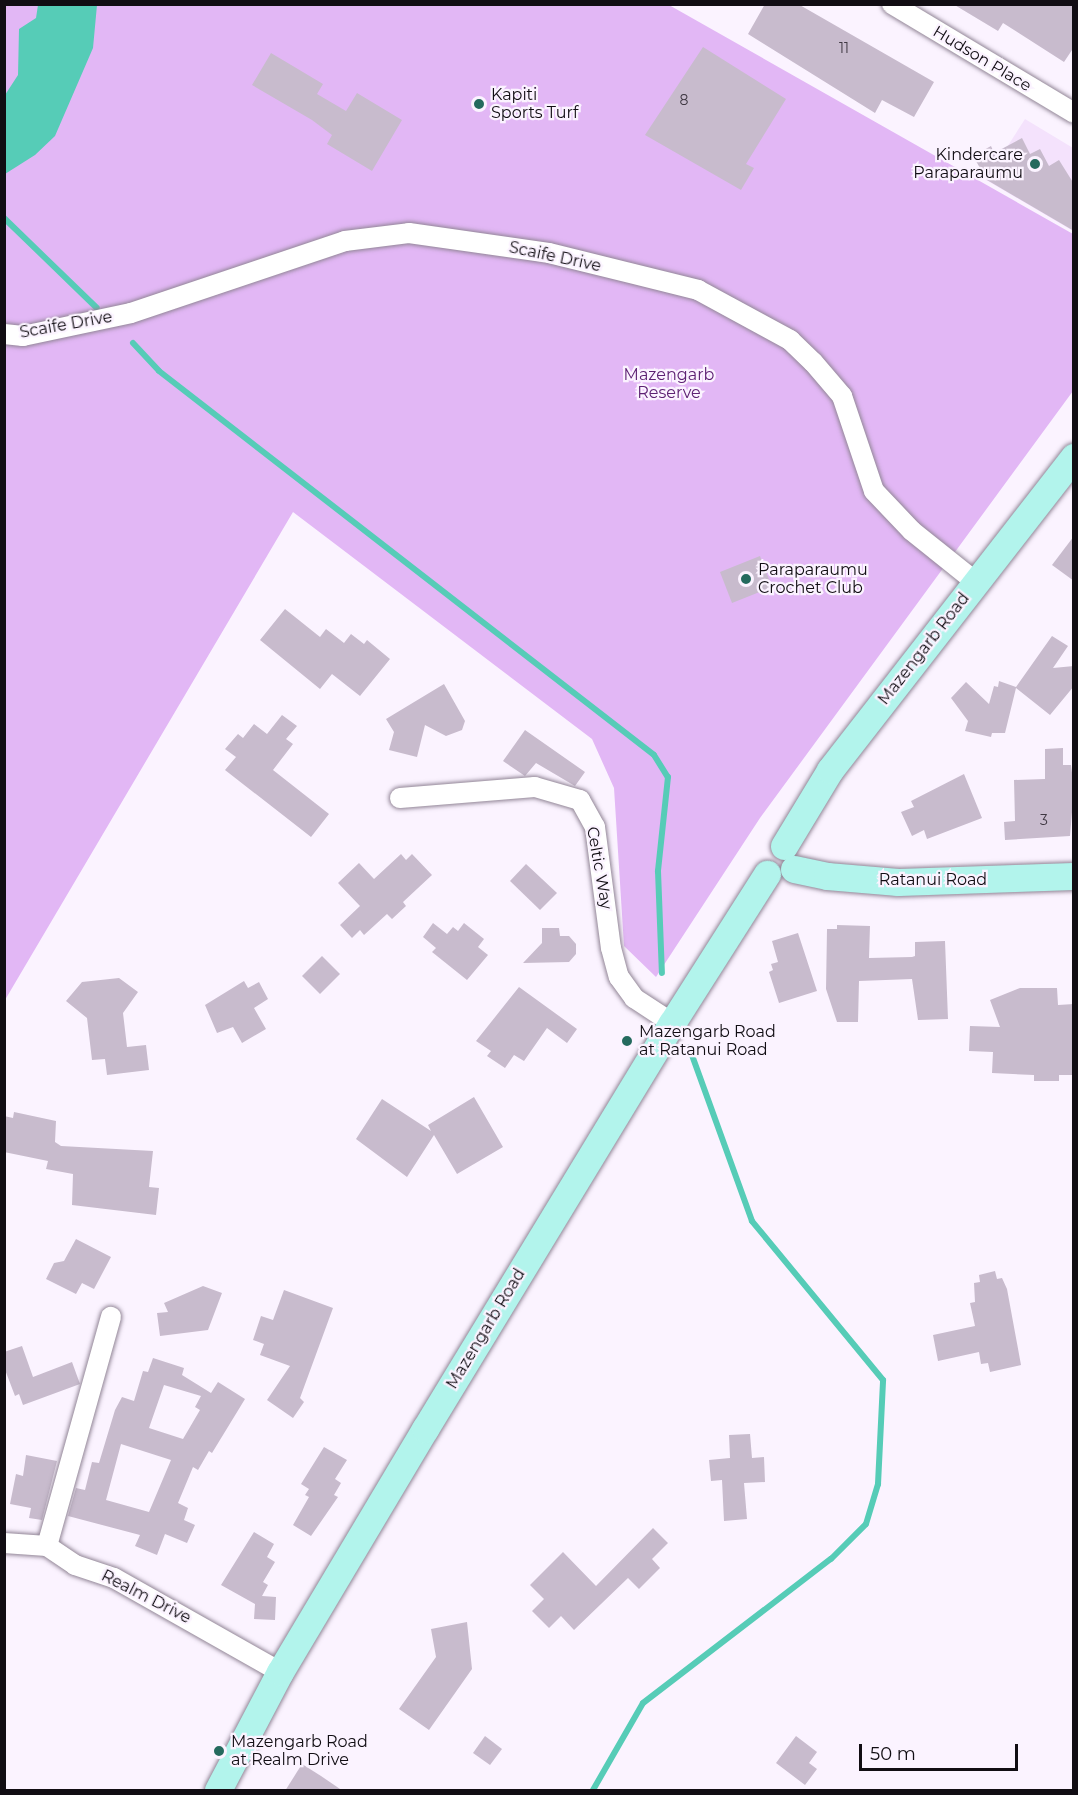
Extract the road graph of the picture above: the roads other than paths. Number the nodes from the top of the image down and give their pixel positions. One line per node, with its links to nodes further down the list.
1 (892, 4): 2 (street, Hudson Place)
2 (914, 10): 3 (street, Hudson Place)
3 (1074, 113)
4 (4, 334): 6 (street, Scaife Drive)
5 (1074, 457): 6 (main road, Mazengarb Road)
6 (976, 583): 8 (main road, Mazengarb Road)
7 (400, 798): 10 (street, Celtic Way)
8 (788, 857): 9 (main road, Ratanui Road); 10 (main road, Mazengarb Road)
9 (1074, 876)
10 (672, 1023): 14 (main road, Mazengarb Road)
11 (111, 1317): 13 (street)
12 (4, 1543): 13 (street)
13 (47, 1546): 14 (street, Realm Drive)
14 (280, 1672): 15 (main road, Mazengarb Road)
15 (218, 1791)

